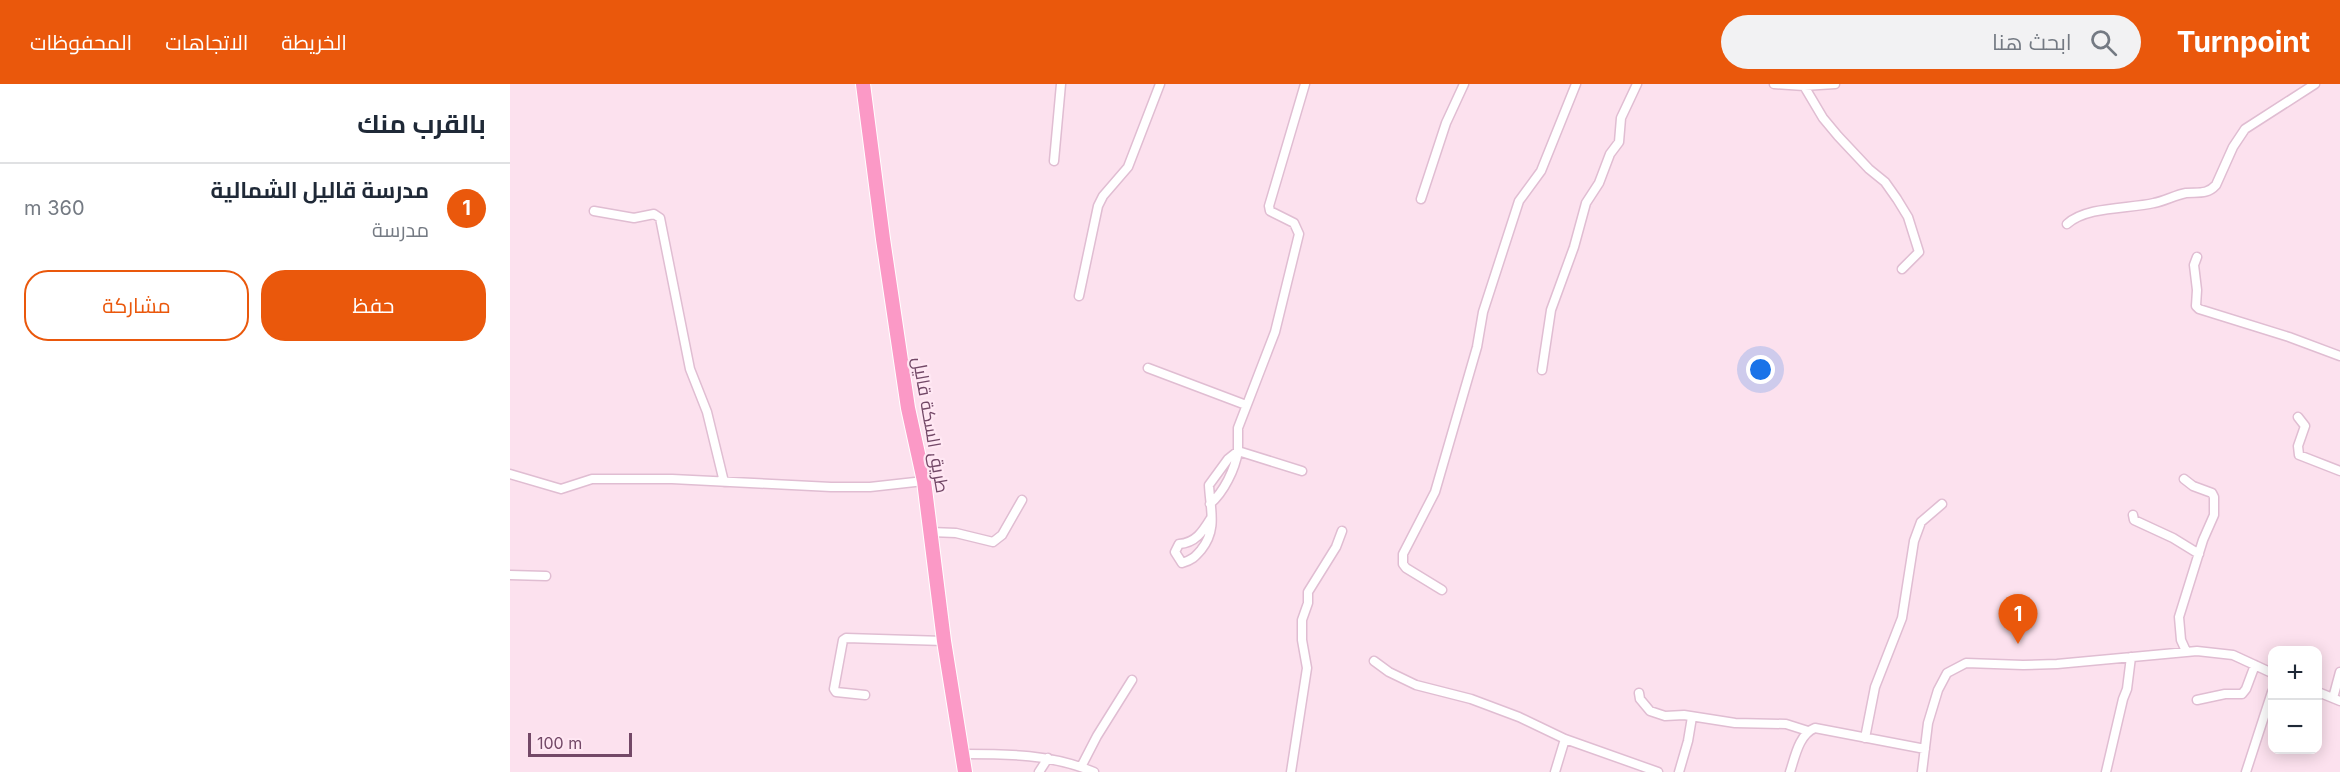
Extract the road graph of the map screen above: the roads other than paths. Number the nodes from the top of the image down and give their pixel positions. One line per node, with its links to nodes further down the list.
1 (863, 84): 29 (main road, طريق السكة قاليل)
2 (1061, 84): 12 (street)
3 (1160, 84): 18 (street)
4 (1305, 84): 22 (street)
5 (1464, 84): 13 (street)
6 (1576, 84): 43 (street)
7 (1637, 84): 21 (street)
8 (1774, 84): 11 (street)
9 (1834, 84): 11 (street)
10 (2315, 84): 15 (street)
11 (1804, 86): 17 (street)
12 (1054, 161)
13 (1421, 199)
14 (594, 211): 30 (street)
15 (2067, 224)
16 (2197, 258): 19 (street)
17 (1902, 269)
18 (1079, 296)
19 (2340, 356)
20 (1148, 368): 22 (street)
21 (1542, 370)
22 (1246, 405): 24 (street)
23 (2298, 417): 26 (street)
24 (1238, 452): 25 (street); 31 (street); 32 (street)
25 (1302, 471)
26 (2340, 471)
27 (510, 474): 30 (street)
28 (2184, 480): 40 (street)
29 (924, 481): 30 (street); 39 (main road, طريق السكة قاليل)
30 (724, 482)
31 (1224, 484): 32 (street); 34 (street)
32 (1209, 485): 34 (street)
33 (1023, 500): 39 (street)
34 (1210, 504): 37 (street)
35 (1942, 504): 60 (street)
36 (2133, 515): 40 (street)
37 (1211, 518): 37 (street)
38 (1342, 531): 69 (street)
39 (931, 532): 44 (main road, طريق السكة قاليل)
40 (2199, 554): 45 (street)
41 (510, 575): 42 (street)
42 (546, 576)
43 (1442, 590)
44 (944, 641): 54 (street); 63 (main road, طريق السكة قاليل)
45 (2186, 651): 46 (street); 48 (street)
46 (2131, 657): 62 (street); 75 (street)
47 (1374, 661): 61 (street)
48 (2255, 666): 49 (street); 56 (street)
49 (2268, 671)
50 (2340, 672): 55 (street)
51 (1132, 680): 65 (street)
52 (1639, 693): 58 (street)
53 (2322, 693): 55 (street)
54 (865, 695)
55 (2337, 699)
56 (2197, 700)
57 (2269, 700): 76 (street)
58 (1692, 717): 59 (street); 72 (street)
59 (1808, 731): 60 (street); 73 (street)
60 (1865, 738): 62 (street)
61 (1565, 739): 70 (street); 71 (street)
62 (1925, 749): 74 (street)
63 (963, 754): 64 (street); 66 (main road, طريق السكة قاليل)
64 (1047, 758): 65 (street); 67 (street)
65 (1081, 767): 68 (street)
66 (965, 772)
67 (1039, 772)
68 (1094, 772)
69 (1291, 772)
70 (1555, 772)
71 (1658, 772)
72 (1679, 772)
73 (1790, 772)
74 (1922, 772)
75 (2106, 772)
76 (2246, 772)

